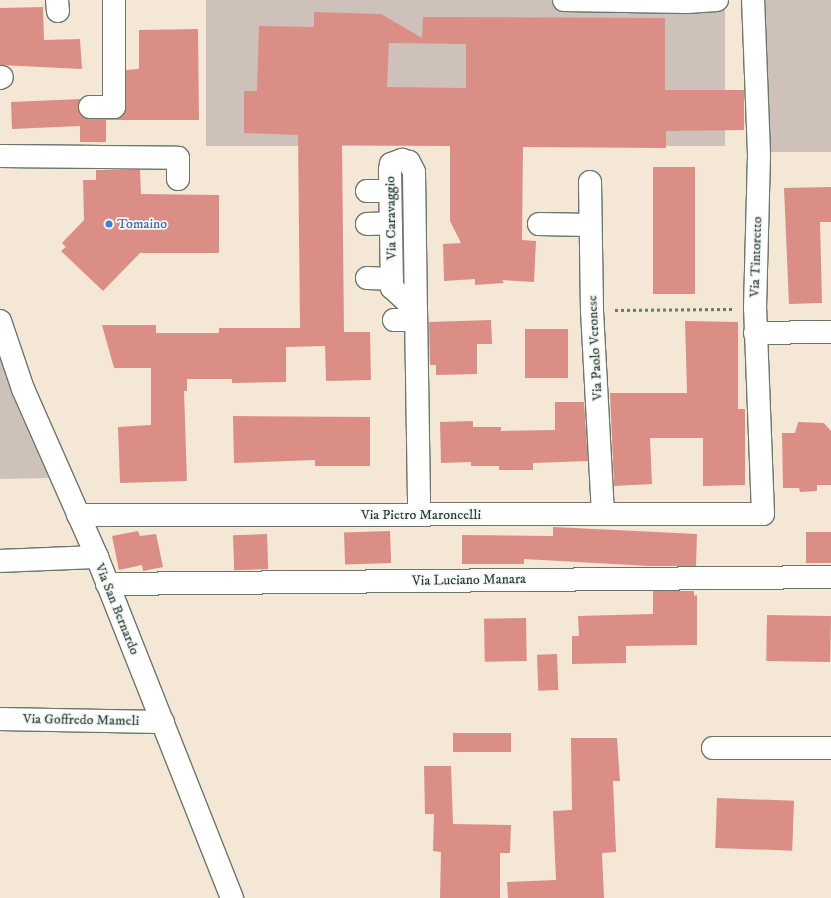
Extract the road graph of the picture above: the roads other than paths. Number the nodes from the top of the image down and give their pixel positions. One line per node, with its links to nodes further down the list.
1 (114, 0): 5 (street)
2 (564, 0): 3 (street)
3 (717, 0)
4 (753, 0): 21 (street, Via Tintoretto)
5 (90, 107)
6 (0, 156): 7 (street)
7 (178, 179)
8 (590, 182): 12 (street, Via Paolo Veronese)
9 (367, 185): 10 (street)
10 (390, 185): 14 (street, Via Caravaggio); 17 (street, Via Caravaggio)
11 (539, 224): 12 (street)
12 (590, 225): 22 (street, Via Paolo Veronese)
13 (367, 229): 14 (street)
14 (391, 229): 16 (street, Via Caravaggio)
15 (367, 272): 16 (street)
16 (392, 272): 17 (street, Via Caravaggio)
17 (416, 315): 18 (street); 25 (street, Via Caravaggio)
18 (394, 320)
19 (0, 321): 24 (street, Via San Bernardo)
20 (831, 332): 21 (street)
21 (755, 333): 23 (street, Via Tintoretto)
22 (603, 514): 23 (street, Via Pietro Maroncelli); 25 (street, Via Pietro Maroncelli)
23 (763, 514)
24 (78, 515): 25 (street, Via Pietro Maroncelli); 26 (street, Via San Bernardo)
25 (419, 515)
26 (97, 557): 27 (street); 29 (street, Via San Bernardo)
27 (0, 561)
28 (831, 577): 29 (street, Via Luciano Manara)
29 (107, 584): 31 (street, Via San Bernardo)
30 (0, 719): 31 (street, Via Goffredo Mameli)
31 (162, 722): 34 (street, Via San Bernardo)
32 (713, 748): 33 (street)
33 (831, 748)
34 (232, 898)

